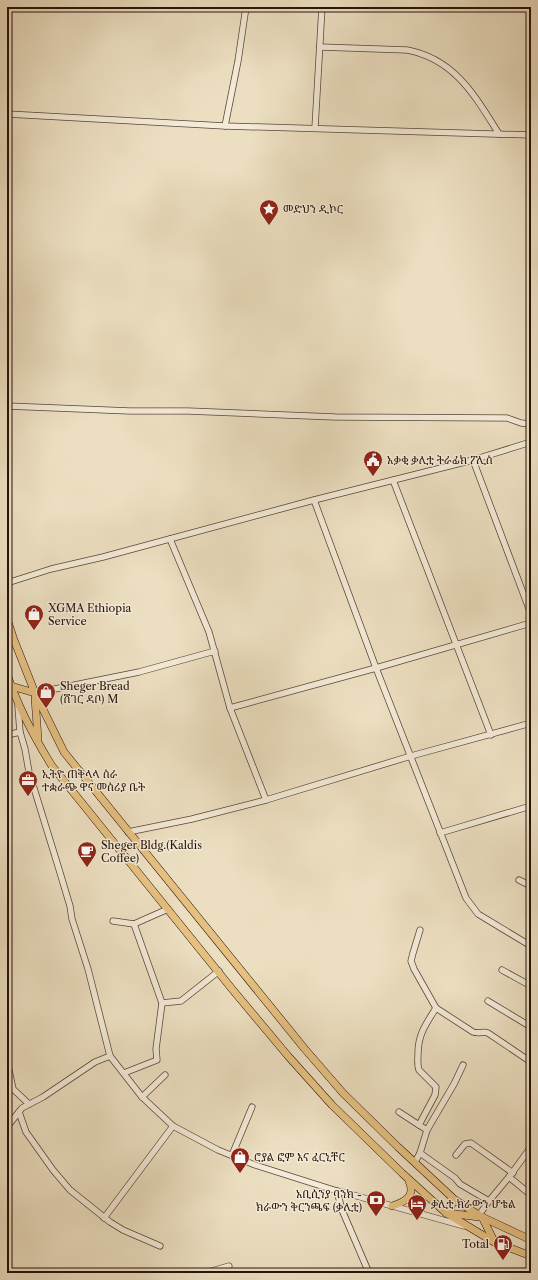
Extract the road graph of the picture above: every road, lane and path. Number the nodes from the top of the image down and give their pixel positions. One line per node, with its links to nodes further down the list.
1 (246, 7): 5 (street)
2 (322, 7): 3 (street)
3 (320, 47): 6 (street); 7 (street)
4 (7, 114): 5 (street)
5 (225, 126): 6 (street)
6 (315, 128): 7 (street)
7 (499, 134): 8 (street)
8 (531, 135)
9 (7, 406): 10 (street)
10 (531, 424)
11 (531, 442): 12 (street)
12 (473, 460): 13 (street); 17 (street)
13 (393, 480): 14 (street); 20 (street)
14 (314, 500): 15 (street); 22 (street)
15 (170, 539): 16 (street); 21 (street)
16 (7, 583)
17 (531, 614)
18 (7, 618): 25 (main road)
19 (531, 623): 20 (street)
20 (456, 644): 22 (street); 31 (street)
21 (215, 651): 25 (street); 27 (street)
22 (376, 668): 27 (street); 33 (street)
23 (7, 674): 24 (main road)
24 (11, 686): 25 (main road); 26 (main road)
25 (34, 694): 32 (main road); 36 (main road)
26 (18, 702): 29 (street); 32 (main road)
27 (230, 708): 34 (street)
28 (531, 723): 31 (street)
29 (20, 732): 30 (street); 52 (street)
30 (7, 735)
31 (490, 735): 33 (street)
32 (38, 744): 40 (main road)
33 (411, 756): 34 (street); 37 (street)
34 (266, 800): 36 (street)
35 (531, 806): 37 (street)
36 (128, 832): 73 (main road)
37 (440, 833): 44 (street)
38 (519, 880): 39 (street)
39 (531, 886)
40 (168, 909): 42 (street); 46 (main road)
41 (113, 921): 42 (street)
42 (134, 924): 49 (street)
43 (420, 930): 50 (street)
44 (531, 946)
45 (502, 970): 47 (street)
46 (218, 972): 49 (street); 75 (main road)
47 (531, 986)
48 (488, 1001): 51 (street)
49 (162, 1003): 56 (street)
50 (436, 1008): 54 (street); 65 (street)
51 (531, 1027)
52 (110, 1056): 56 (street); 61 (street)
53 (7, 1061): 59 (street)
54 (531, 1062)
55 (463, 1065): 68 (street)
56 (124, 1073): 60 (street)
57 (164, 1075): 60 (street)
58 (7, 1085): 59 (street)
59 (13, 1089): 61 (street)
60 (142, 1097): 66 (street)
61 (29, 1104): 63 (street)
62 (252, 1107): 72 (street)
63 (19, 1112): 67 (street); 83 (street)
64 (399, 1112): 65 (street)
65 (419, 1125): 68 (street)
66 (174, 1126): 72 (street); 83 (street)
67 (7, 1127)
68 (427, 1130): 70 (street)
69 (531, 1147): 74 (street)
70 (420, 1153): 73 (street); 79 (street)
71 (456, 1155): 74 (street)
72 (232, 1156): 76 (street)
73 (415, 1162): 78 (main road)
74 (511, 1175): 77 (street); 79 (street)
75 (408, 1179): 80 (main road); 81 (main road)
76 (337, 1192): 80 (street); 91 (street)
77 (531, 1195)
78 (455, 1200): 81 (main road); 82 (main road)
79 (489, 1201): 82 (street)
80 (392, 1206): 84 (street)
81 (446, 1213): 82 (main road); 84 (main road)
82 (480, 1216): 85 (main road); 86 (main road)
83 (104, 1218): 87 (street)
84 (468, 1227): 86 (main road)
85 (531, 1240)
86 (494, 1242): 88 (main road)
87 (160, 1246)
88 (531, 1256)
89 (229, 1266): 90 (street)
90 (205, 1273)
91 (369, 1273)

